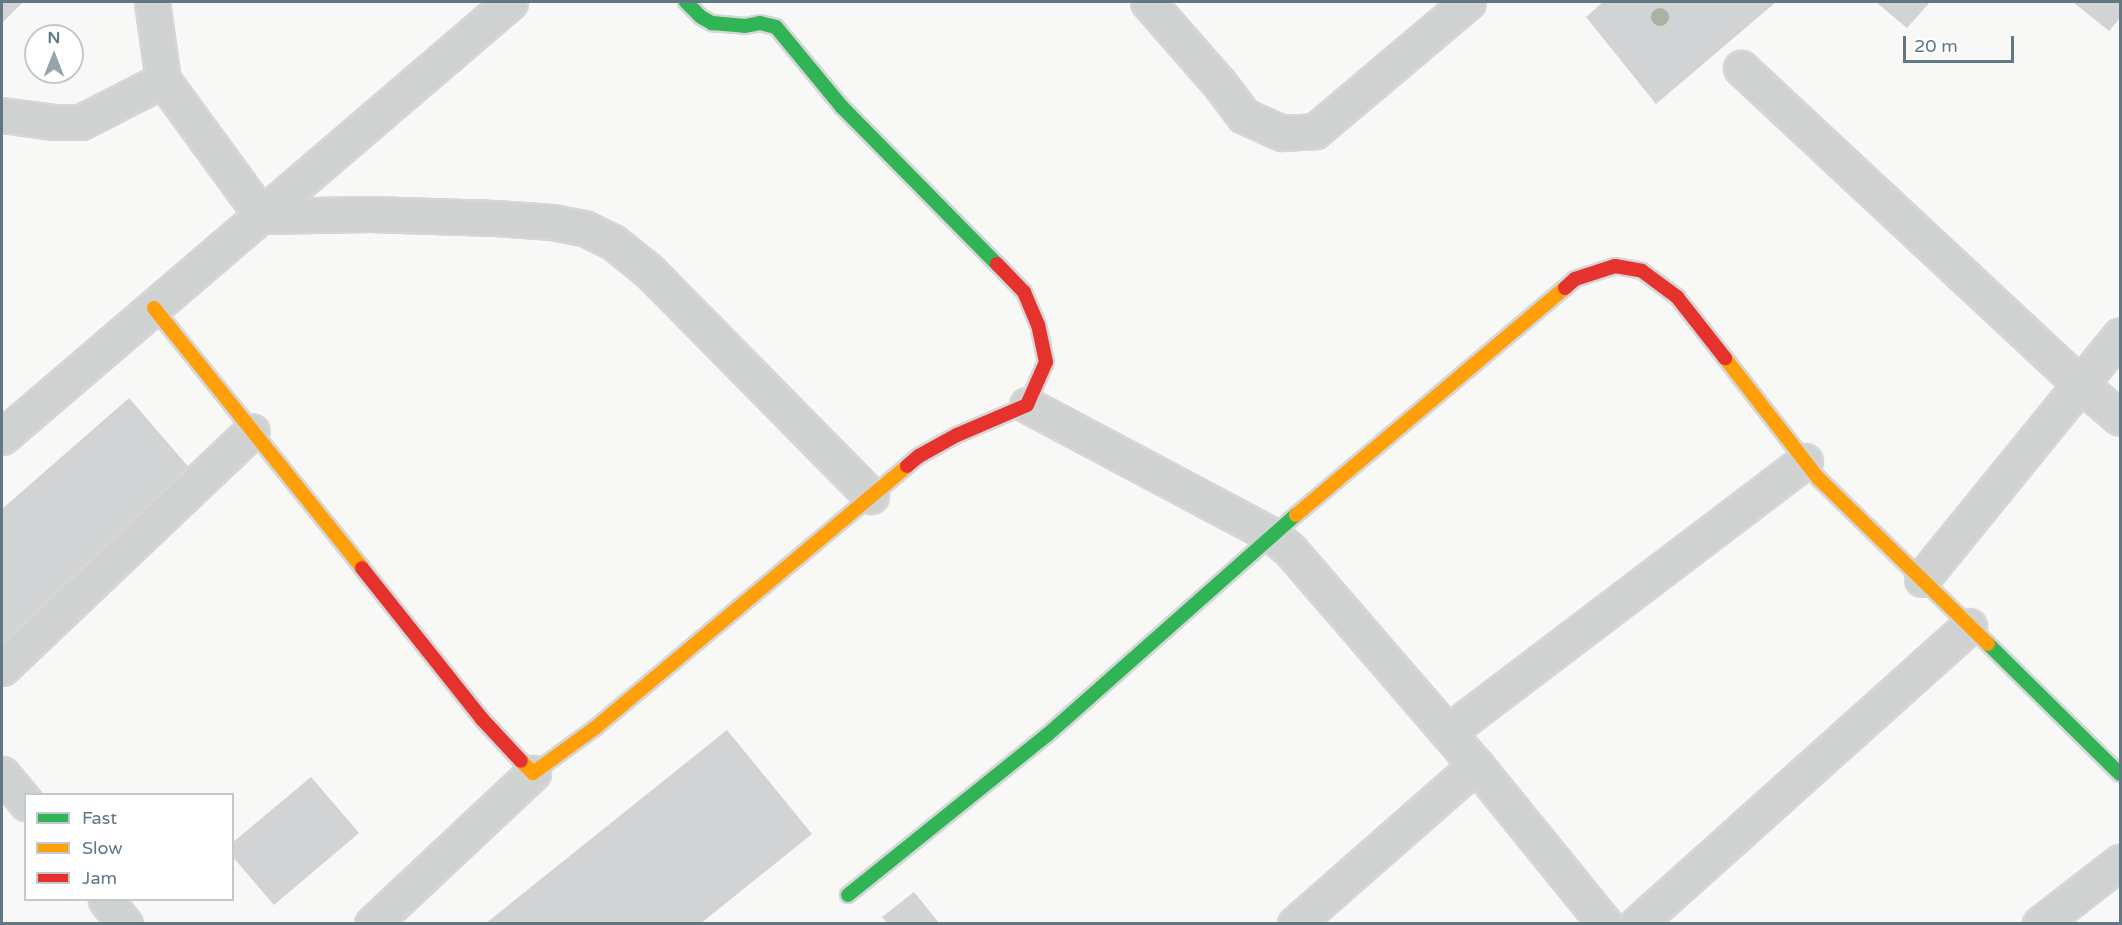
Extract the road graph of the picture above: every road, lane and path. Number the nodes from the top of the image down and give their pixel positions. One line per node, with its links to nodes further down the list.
1 (152, 2): 7 (street)
2 (510, 2): 9 (street)
3 (686, 2): 13 (street)
4 (1148, 2): 5 (street)
5 (1467, 2)
6 (1741, 68): 12 (street)
7 (163, 80): 8 (street); 9 (street)
8 (2, 115)
9 (261, 216): 10 (street); 18 (street)
10 (154, 308): 15 (street); 16 (street)
11 (2121, 335): 12 (street)
12 (2080, 384): 14 (street); 20 (street)
13 (1027, 405): 18 (street); 19 (street)
14 (2121, 418)
15 (252, 431): 22 (street); 25 (street)
16 (2, 437)
17 (1805, 460): 19 (street); 20 (street); 23 (street)
18 (872, 496): 25 (street)
19 (1275, 537): 23 (street); 30 (street)
20 (1922, 579): 21 (street)
21 (1969, 626): 27 (street); 36 (street)
22 (2, 668)
23 (1448, 732): 24 (street)
24 (1476, 765): 34 (street); 35 (street)
25 (533, 773): 33 (street)
26 (2, 774): 28 (street)
27 (2121, 774)
28 (24, 801)
29 (2121, 862): 37 (street)
30 (848, 895)
31 (107, 901): 32 (street)
32 (126, 924)
33 (372, 924)
34 (1295, 924)
35 (1605, 924)
36 (1637, 924)
37 (2040, 924)

